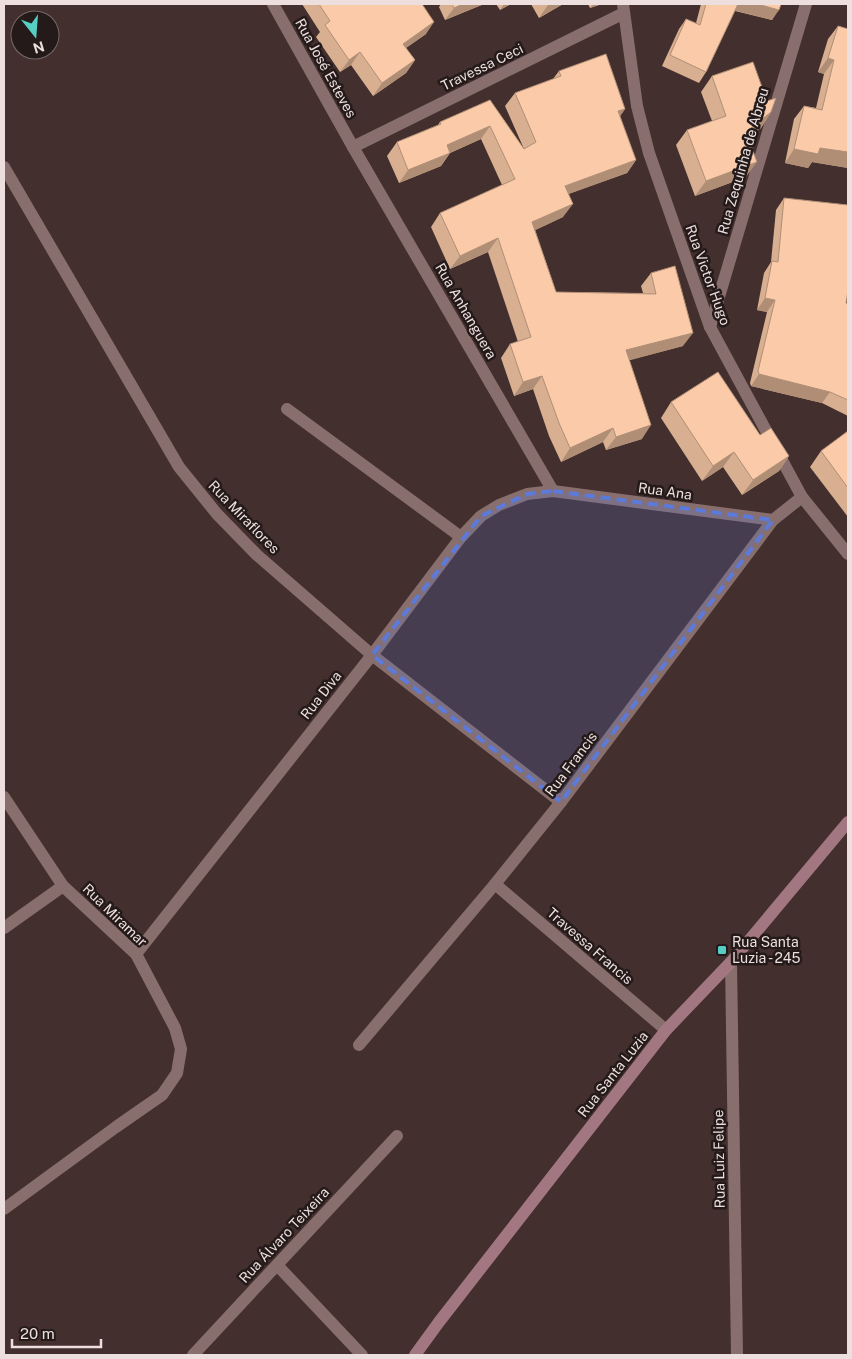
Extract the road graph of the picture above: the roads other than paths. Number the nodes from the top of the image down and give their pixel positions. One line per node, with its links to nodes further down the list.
1 (273, 4): 4 (street, Rua José Esteves)
2 (806, 4): 6 (street, Rua Zequinha de Abreu)
3 (623, 9): 4 (street, Travessa Ceci); 6 (street, Rua Victor Hugo)
4 (354, 147): 8 (street, Rua Anhanguera)
5 (4, 167): 13 (street, Rua Miraflores)
6 (710, 327): 9 (street, Rua Victor Hugo)
7 (287, 409): 11 (street)
8 (553, 491): 10 (street, Rua Ana); 11 (street, Rua Diva)
9 (802, 497): 10 (street, Rua Francis); 12 (street, Rua Victor Hugo)
10 (773, 520): 15 (street, Rua Francis)
11 (461, 537): 13 (street, Rua Diva)
12 (848, 554)
13 (372, 656): 15 (street, Rua Miraflores); 20 (street, Rua Diva)
14 (4, 797): 18 (street, Rua Miramar)
15 (561, 802): 17 (street, Rua Francis)
16 (848, 822): 21 (main road, Rua Santa Luzia)
17 (495, 884): 22 (street, Travessa Francis); 23 (street, Rua Francis)
18 (63, 886): 19 (street); 20 (street, Rua Miramar)
19 (4, 928)
20 (136, 954): 25 (street, Rua Miramar)
21 (731, 962): 22 (main road, Rua Santa Luzia); 30 (street, Rua Luiz Felipe)
22 (666, 1030): 29 (main road, Rua Santa Luzia)
23 (359, 1045)
24 (397, 1136): 26 (street, Rua Álvaro Teixeira)
25 (4, 1209)
26 (276, 1266): 27 (street, Rua Álvaro Teixeira); 28 (street)
27 (193, 1355)
28 (362, 1355)
29 (415, 1355)
30 (737, 1355)

